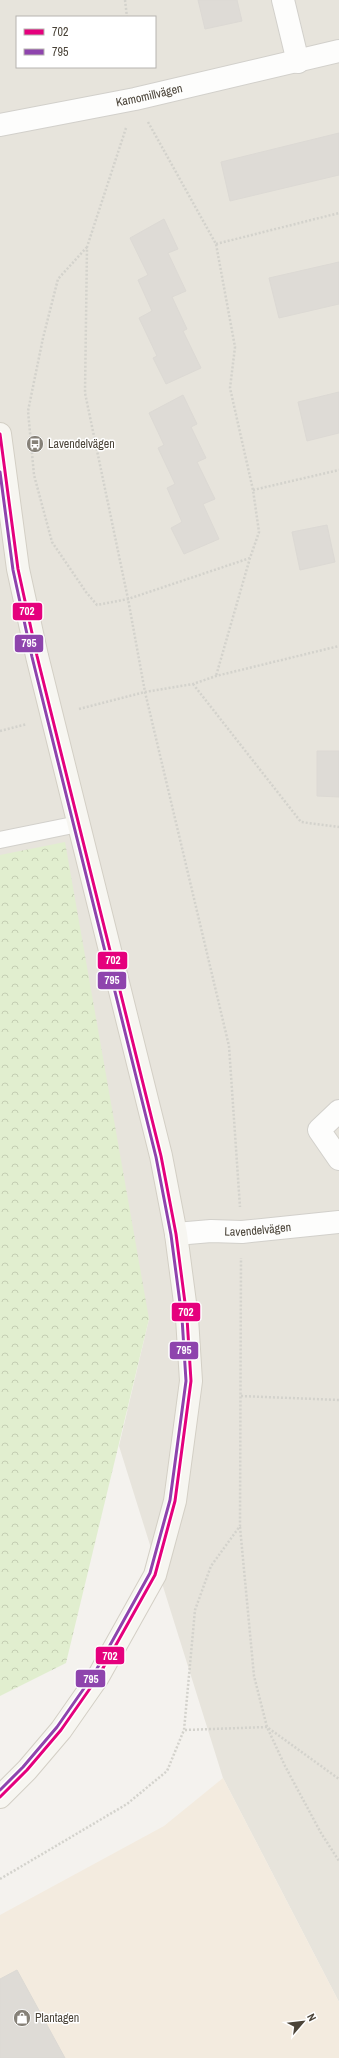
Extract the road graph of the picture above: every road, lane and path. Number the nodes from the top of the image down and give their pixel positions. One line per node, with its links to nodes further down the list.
1 (125, 0): 3 (path)
2 (283, 0): 5 (street)
3 (127, 16)
4 (339, 51): 5 (street, Kamomillvägen)
5 (298, 62): 6 (street, Kamomillvägen)
6 (135, 99): 7 (street, Kamomillvägen); 9 (path); 10 (path)
7 (0, 125)
8 (339, 213): 9 (path)
9 (216, 244): 13 (path)
10 (87, 247): 15 (path); 15 (path)
11 (0, 434): 23 (street)
12 (339, 470): 13 (path)
13 (253, 490): 14 (path)
14 (250, 558): 15 (path); 17 (path)
15 (128, 599): 19 (path)
16 (339, 646): 17 (path)
17 (216, 676): 18 (path)
18 (193, 684): 19 (path); 24 (path)
19 (145, 692): 20 (path); 29 (path)
20 (80, 709)
21 (28, 724): 22 (path)
22 (0, 731)
23 (78, 824): 25 (lane); 30 (street)
24 (339, 827)
25 (0, 840)
26 (339, 1111): 27 (street)
27 (339, 1159)
28 (339, 1222): 29 (street, Lavendelvägen)
29 (242, 1232): 30 (street, Lavendelvägen); 31 (path)
30 (176, 1234): 37 (street)
31 (241, 1396): 32 (path); 33 (path)
32 (339, 1400)
33 (240, 1526): 34 (path); 35 (path)
34 (267, 1727): 35 (path); 36 (path); 38 (path)
35 (184, 1730): 39 (path)
36 (339, 1780)
37 (0, 1797)
38 (339, 1861)
39 (0, 1879)

